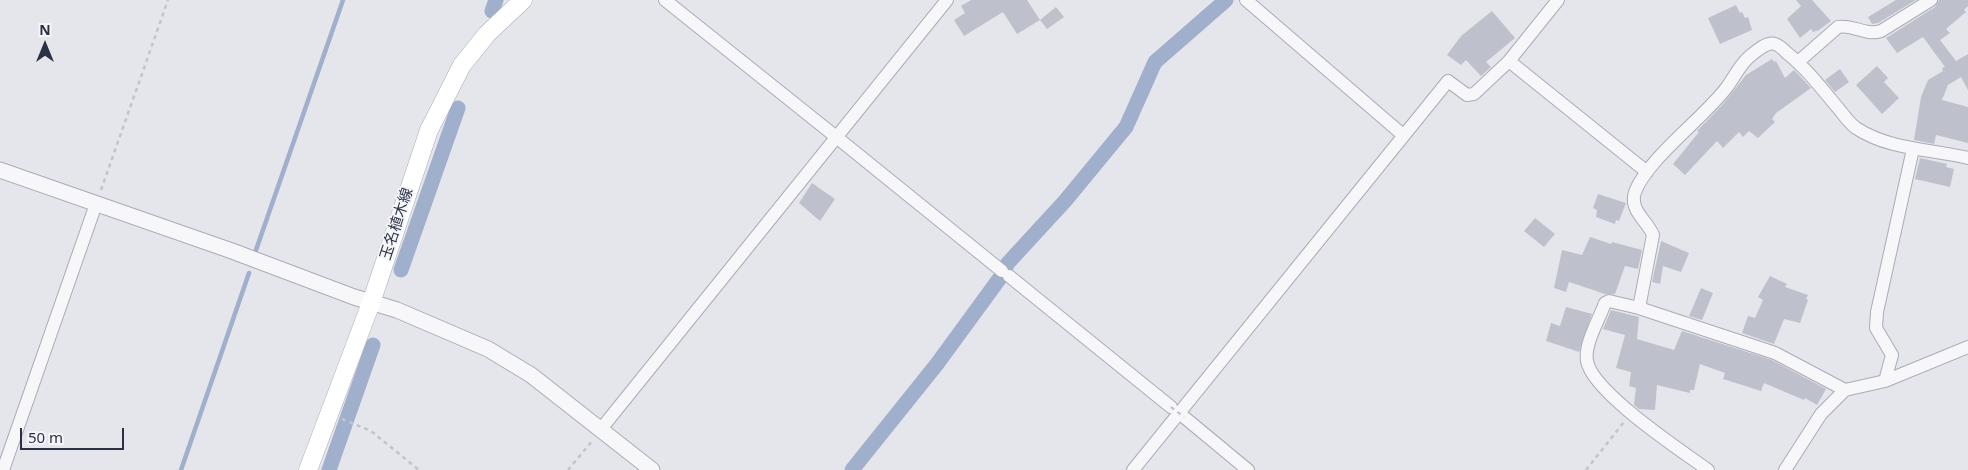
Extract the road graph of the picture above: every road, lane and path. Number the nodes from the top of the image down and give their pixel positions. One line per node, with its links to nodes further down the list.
1 (168, 0): 15 (path)
2 (523, 0): 16 (main road, 玉名植木線)
3 (665, 0): 21 (street)
4 (947, 0): 25 (street)
5 (1246, 0): 10 (street)
6 (1558, 0): 8 (street)
7 (1931, 0): 9 (street)
8 (1509, 61): 10 (street); 14 (street)
9 (1798, 62): 11 (street); 14 (street)
10 (1403, 135): 31 (street)
11 (1913, 149): 12 (street); 19 (street)
12 (1968, 158)
13 (0, 170): 15 (street)
14 (1648, 172): 17 (street)
15 (96, 204): 16 (street); 26 (street)
16 (376, 304): 25 (street); 27 (main road, 玉名植木線)
17 (1639, 308): 20 (street); 22 (street)
18 (1968, 348): 19 (street)
19 (1885, 381): 20 (street)
20 (1845, 390): 35 (street)
21 (1171, 407): 23 (path, bridge)
22 (1630, 414): 33 (path); 34 (street)
23 (1184, 417): 32 (street)
24 (342, 419): 28 (path)
25 (601, 429): 29 (path); 30 (street)
26 (3, 470)
27 (308, 470)
28 (420, 470)
29 (568, 470)
30 (652, 470)
31 (1133, 470)
32 (1248, 470)
33 (1586, 470)
34 (1708, 470)
35 (1784, 470)

